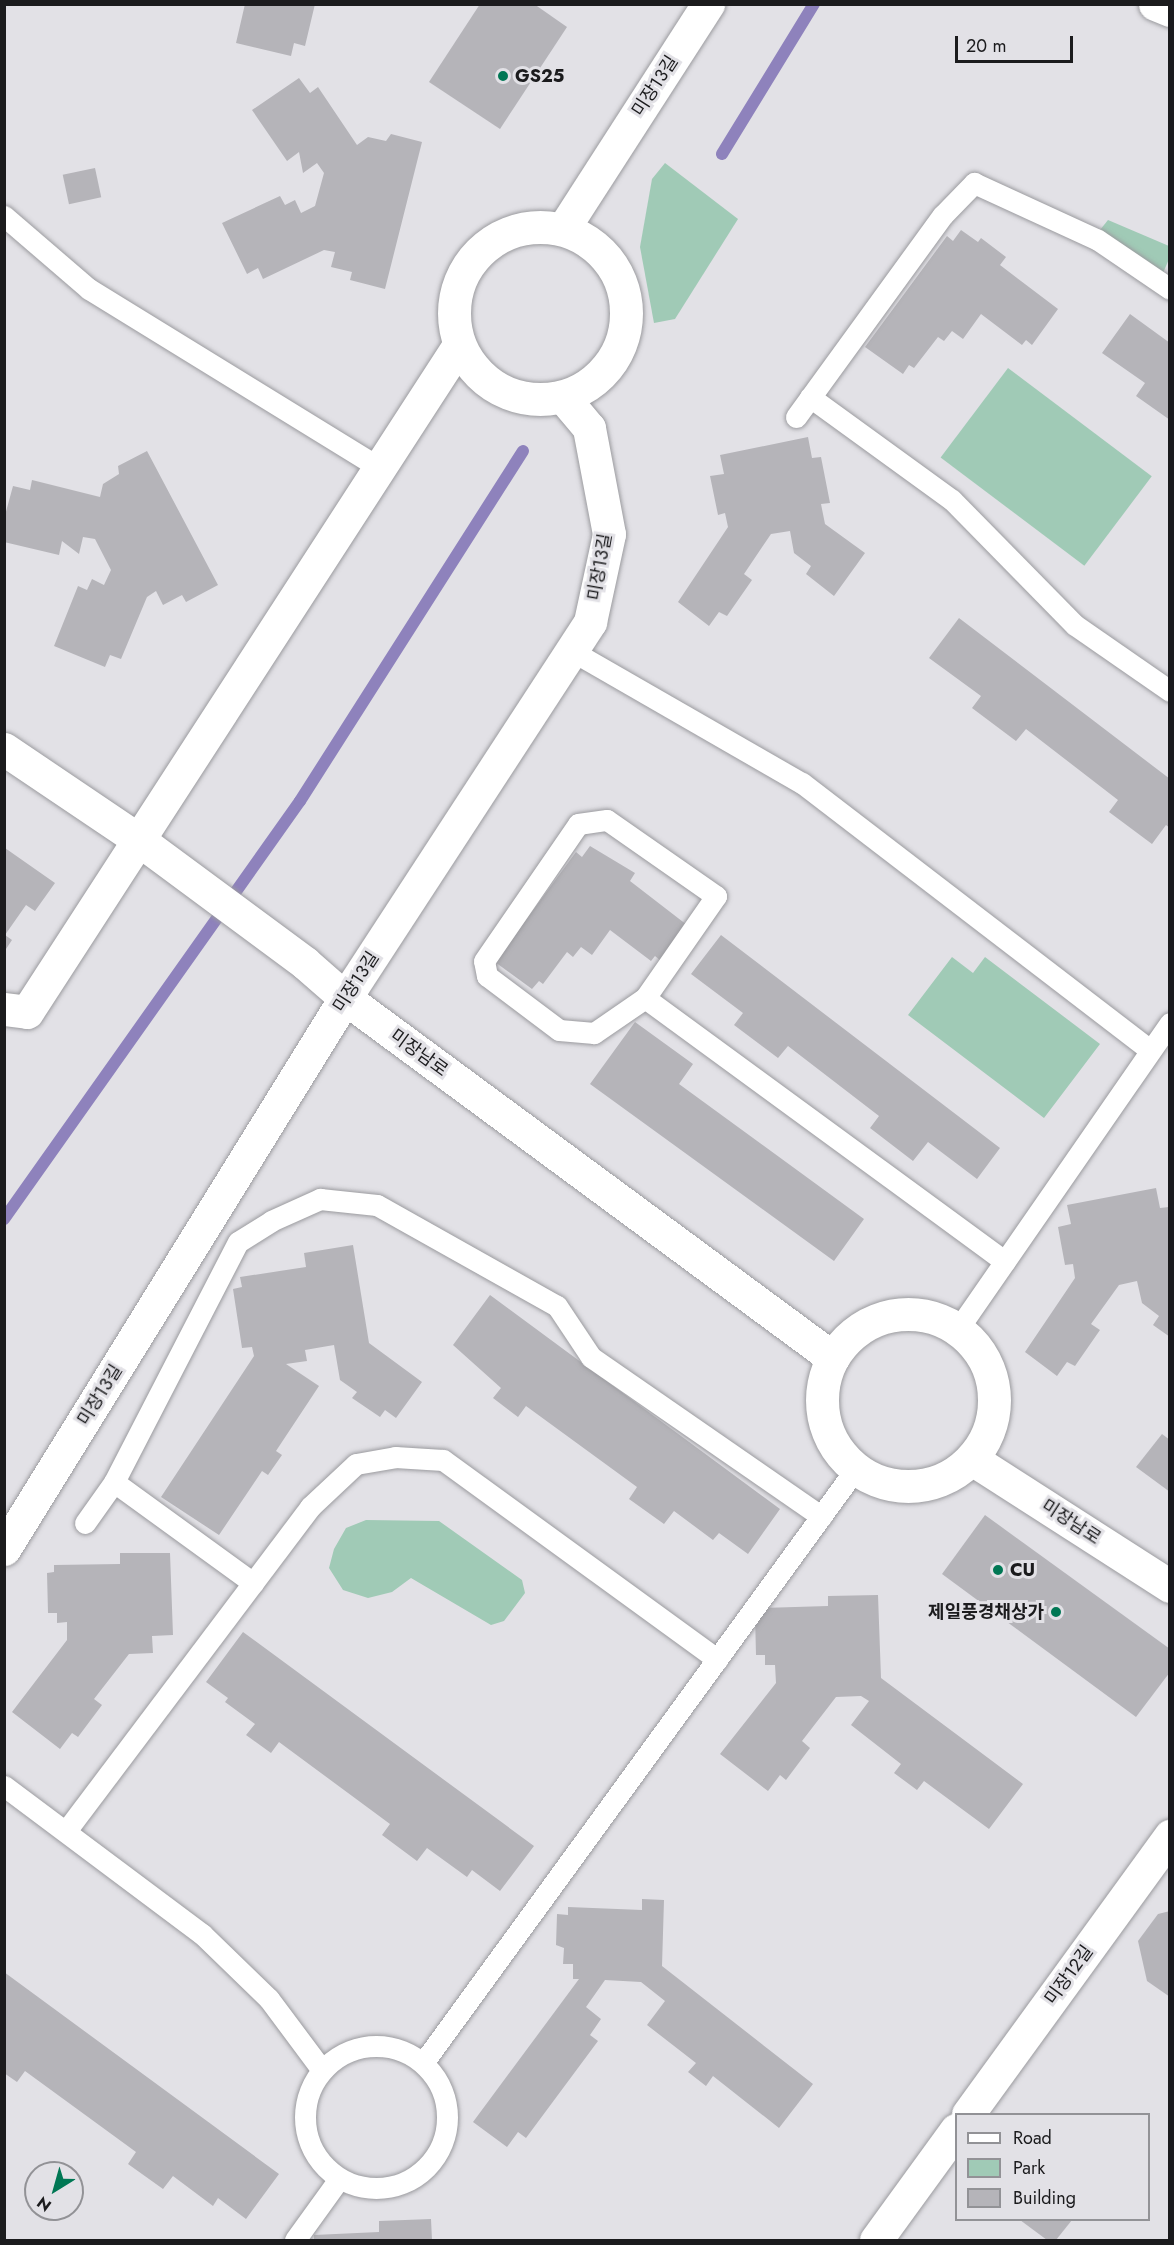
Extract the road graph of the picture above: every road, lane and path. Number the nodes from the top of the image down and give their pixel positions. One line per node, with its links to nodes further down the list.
1 (708, 4): 5 (street, 미장13길)
2 (1155, 4): 3 (street)
3 (1170, 10)
4 (4, 216): 11 (lane)
5 (563, 229): 7 (street); 8 (street)
6 (1170, 289): 9 (lane)
7 (459, 345): 8 (street); 11 (street)
8 (563, 397): 12 (street, 미장13길)
9 (810, 397): 10 (lane); 13 (lane)
10 (796, 417)
11 (380, 468): 15 (street)
12 (572, 651): 16 (street, 미장13길); 20 (lane)
13 (1170, 691)
14 (4, 749): 15 (street, 미장남로)
15 (140, 840): 16 (street, 미장남로); 18 (street)
16 (345, 998): 23 (street, 미장남로); 29 (street, 미장13길)
17 (645, 998): 17 (lane); 21 (lane)
18 (4, 1009)
19 (1170, 1023): 20 (lane)
20 (1150, 1050): 21 (lane)
21 (1005, 1261): 22 (lane)
22 (958, 1329): 23 (street); 24 (street)
23 (833, 1358): 25 (street)
24 (972, 1459): 25 (street); 31 (street, 미장남로)
25 (857, 1467): 27 (lane)
26 (114, 1482): 27 (lane); 28 (lane); 30 (lane)
27 (821, 1516): 32 (lane)
28 (86, 1523)
29 (4, 1550)
30 (253, 1583): 32 (lane); 34 (lane)
31 (1170, 1586)
32 (717, 1659): 36 (lane)
33 (4, 1786): 34 (lane)
34 (66, 1831): 37 (lane)
35 (1170, 1836): 38 (street, 미장12길)
36 (423, 2063): 37 (lane); 40 (lane)
37 (322, 2070): 40 (lane)
38 (969, 2113)
39 (955, 2133): 42 (street)
40 (339, 2178): 41 (lane)
41 (295, 2241)
42 (876, 2241)

